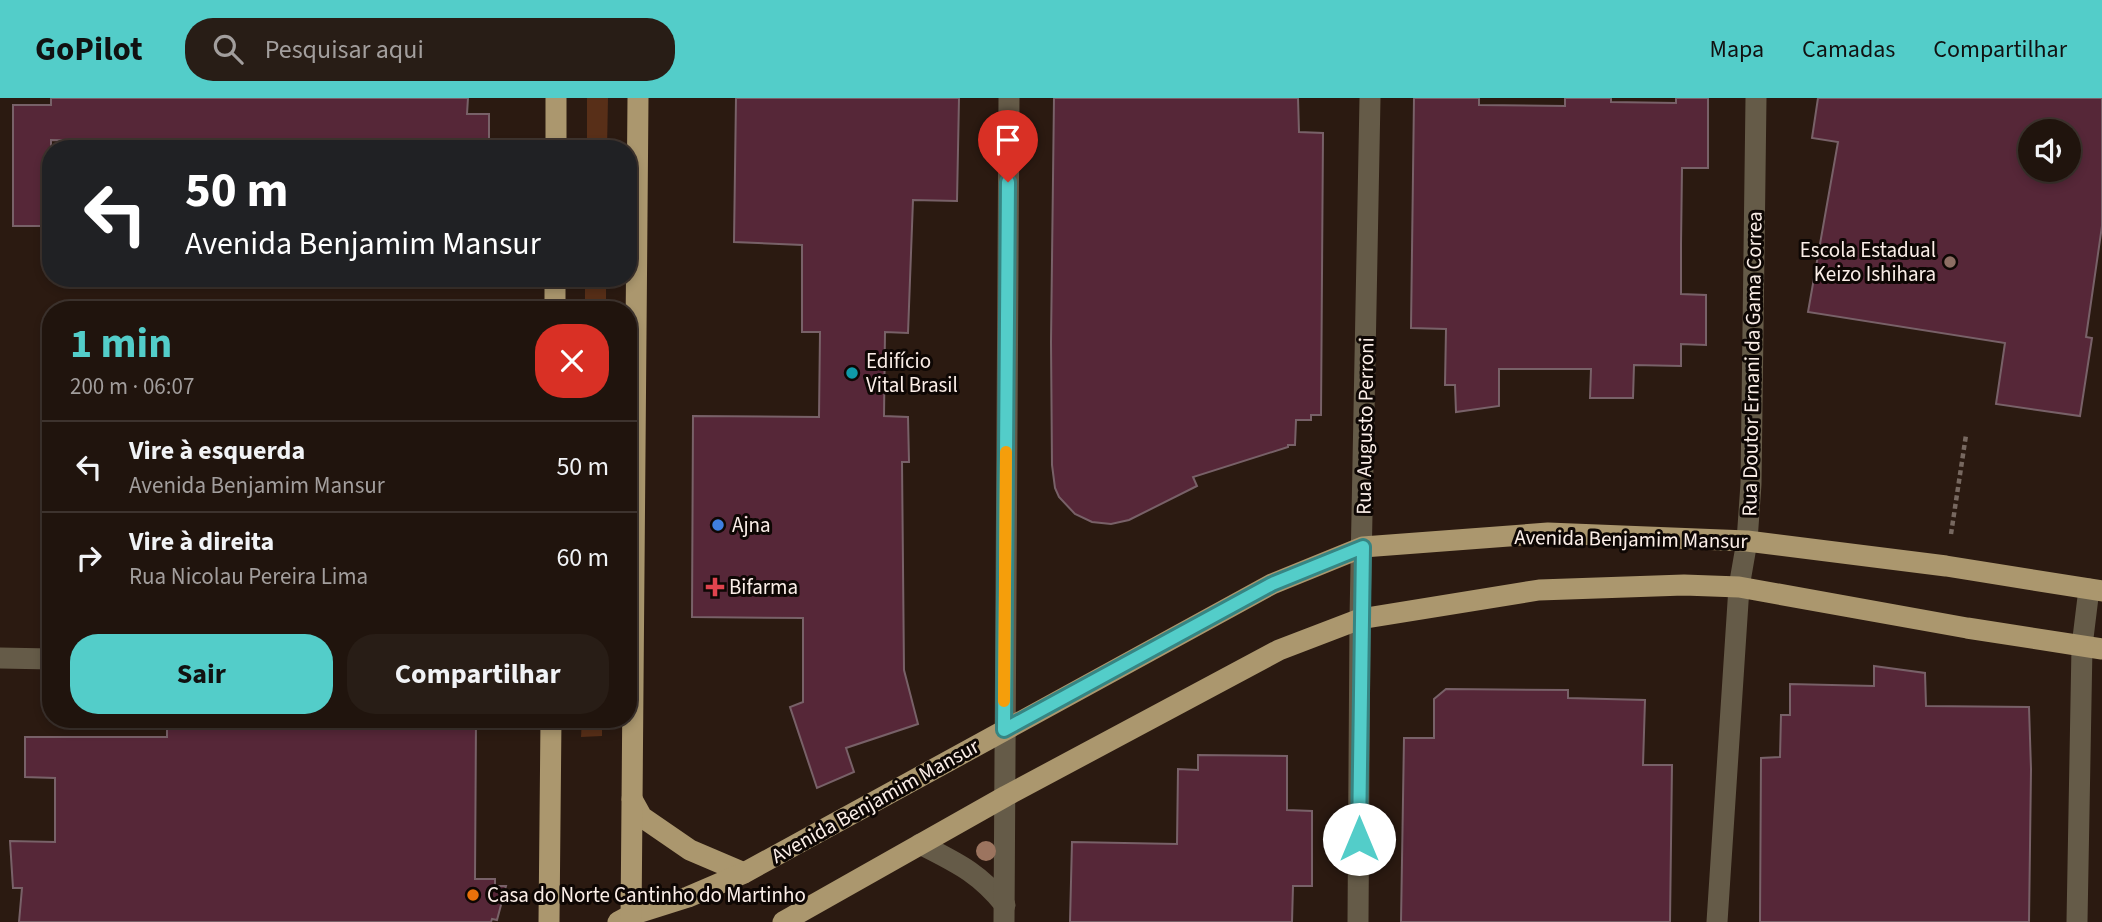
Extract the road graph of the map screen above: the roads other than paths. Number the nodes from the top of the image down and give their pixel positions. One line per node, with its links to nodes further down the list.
1 (556, 98): 6 (main road)
2 (638, 98): 7 (main road)
3 (1009, 98): 18 (street)
4 (1370, 98): 9 (street, Rua Augusto Perroni)
5 (1756, 98): 8 (street, Rua Doutor Ernani da Gama Correa)
6 (556, 140)
7 (637, 215)
8 (1747, 541): 9 (main road, Avenida Benjamim Mansur); 10 (street, Rua Doutor Ernani da Gama Correa); 11 (main road, Avenida Benjamim Mansur)
9 (1363, 547): 12 (street, Rua Augusto Perroni); 18 (main road, Avenida Benjamim Mansur)
10 (1739, 587): 12 (main road); 13 (main road); 28 (street, Rua Doutor Ernani da Gama Correa)
11 (2096, 590): 13 (street)
12 (1360, 619): 19 (main road); 27 (street, Rua Augusto Perroni)
13 (2092, 647): 29 (street)
14 (0, 658): 15 (street)
15 (42, 659)
16 (551, 728): 25 (main road)
17 (633, 728): 20 (main road)
18 (1004, 730): 19 (street); 22 (main road, Avenida Benjamim Mansur)
19 (1006, 796): 21 (main road); 23 (street)
20 (632, 799): 22 (main road); 24 (main road)
21 (920, 844): 23 (street); 26 (main road)
22 (744, 873): 24 (main road, Avenida Benjamim Mansur)
23 (1004, 914)
24 (627, 920)
25 (549, 922)
26 (783, 922)
27 (1358, 922)
28 (1717, 922)
29 (2077, 922)

